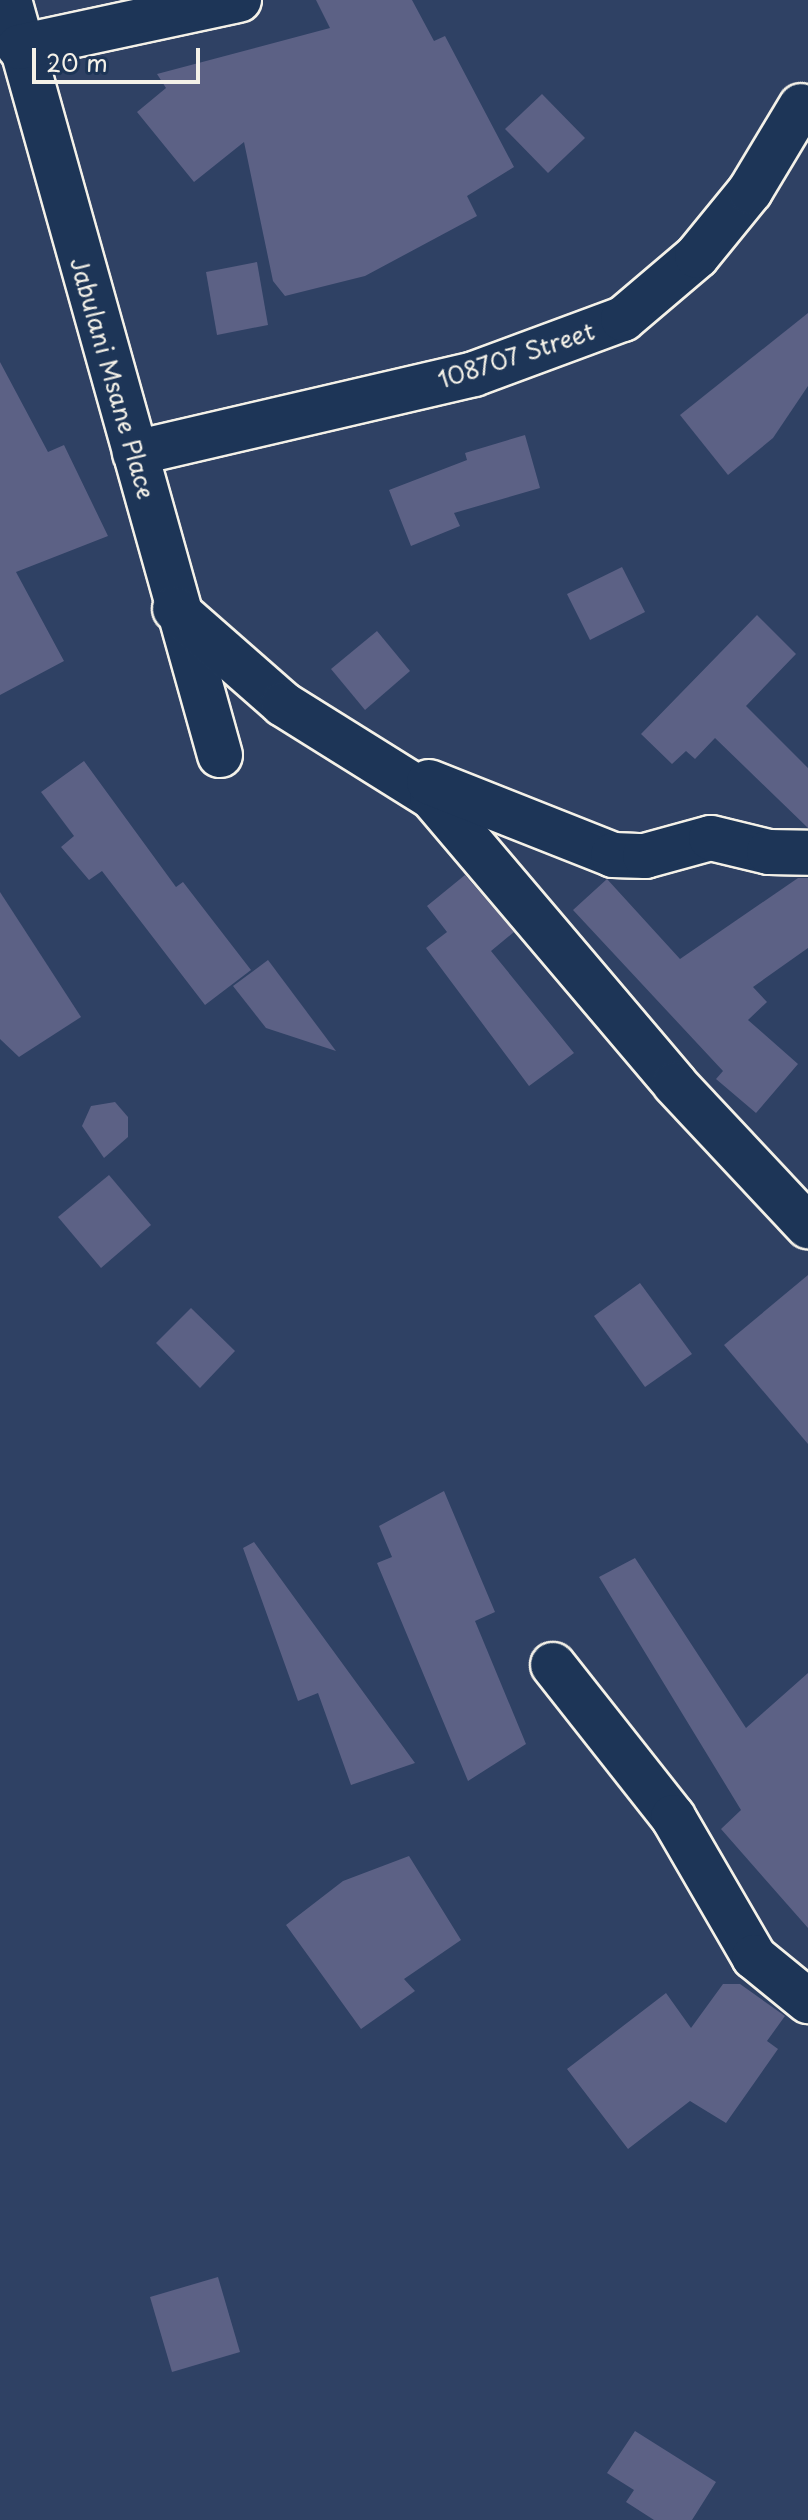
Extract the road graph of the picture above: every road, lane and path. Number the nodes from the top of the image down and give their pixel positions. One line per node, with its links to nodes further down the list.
1 (9, 0): 3 (street, Jabulani Msane Place)
2 (239, 0): 3 (street)
3 (19, 47): 5 (street, Jabulani Msane Place)
4 (801, 106): 5 (street, 108707 Street)
5 (135, 453): 6 (street, Jabulani Msane Place)
6 (175, 609): 7 (street, Jabulani Msane Place); 8 (street)
7 (220, 755)
8 (394, 768): 9 (street); 10 (street)
9 (808, 853)
10 (808, 1226)
11 (553, 1665): 12 (street)
12 (808, 2001)

